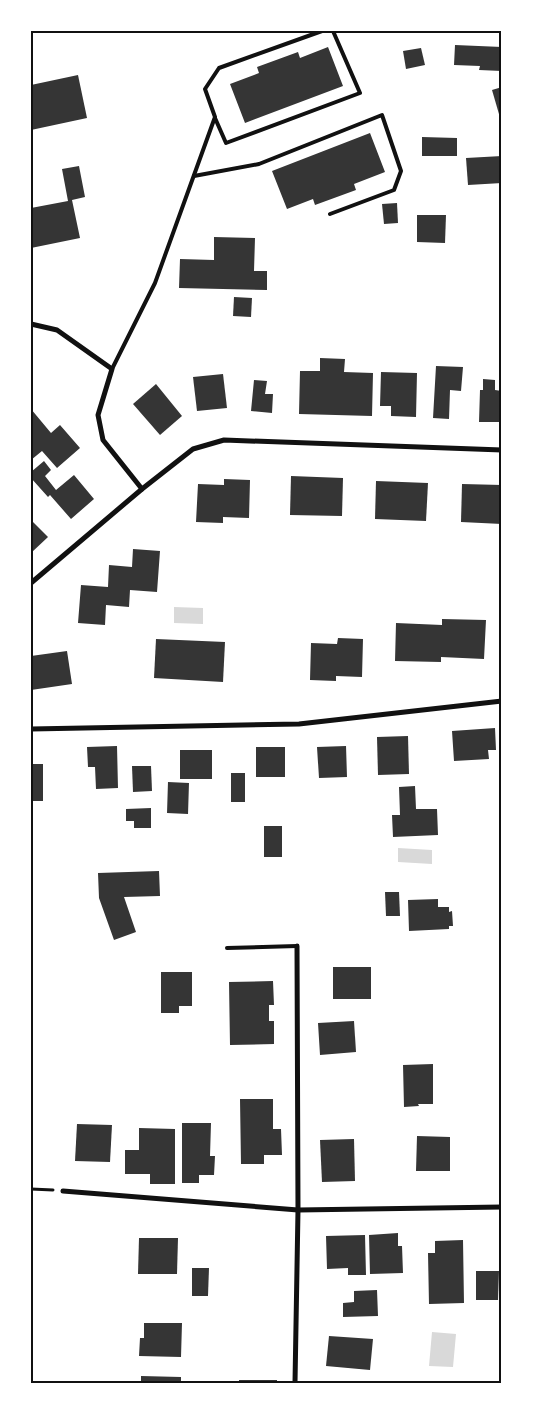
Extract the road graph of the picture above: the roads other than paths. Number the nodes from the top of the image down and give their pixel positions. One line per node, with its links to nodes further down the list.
1 (322, 31): 3 (lane)
2 (333, 31): 3 (lane)
3 (215, 117): 4 (lane)
4 (194, 176): 5 (lane); 7 (lane)
5 (330, 214)
6 (31, 324): 7 (street)
7 (112, 369): 9 (street)
8 (502, 450): 9 (street)
9 (142, 489): 10 (street)
10 (31, 583)
11 (502, 701): 12 (street)
12 (31, 729)
13 (297, 946): 14 (lane); 17 (street)
14 (227, 948)
15 (63, 1190): 17 (street)
16 (502, 1207): 17 (street)
17 (298, 1210): 18 (street)
18 (295, 1383)

